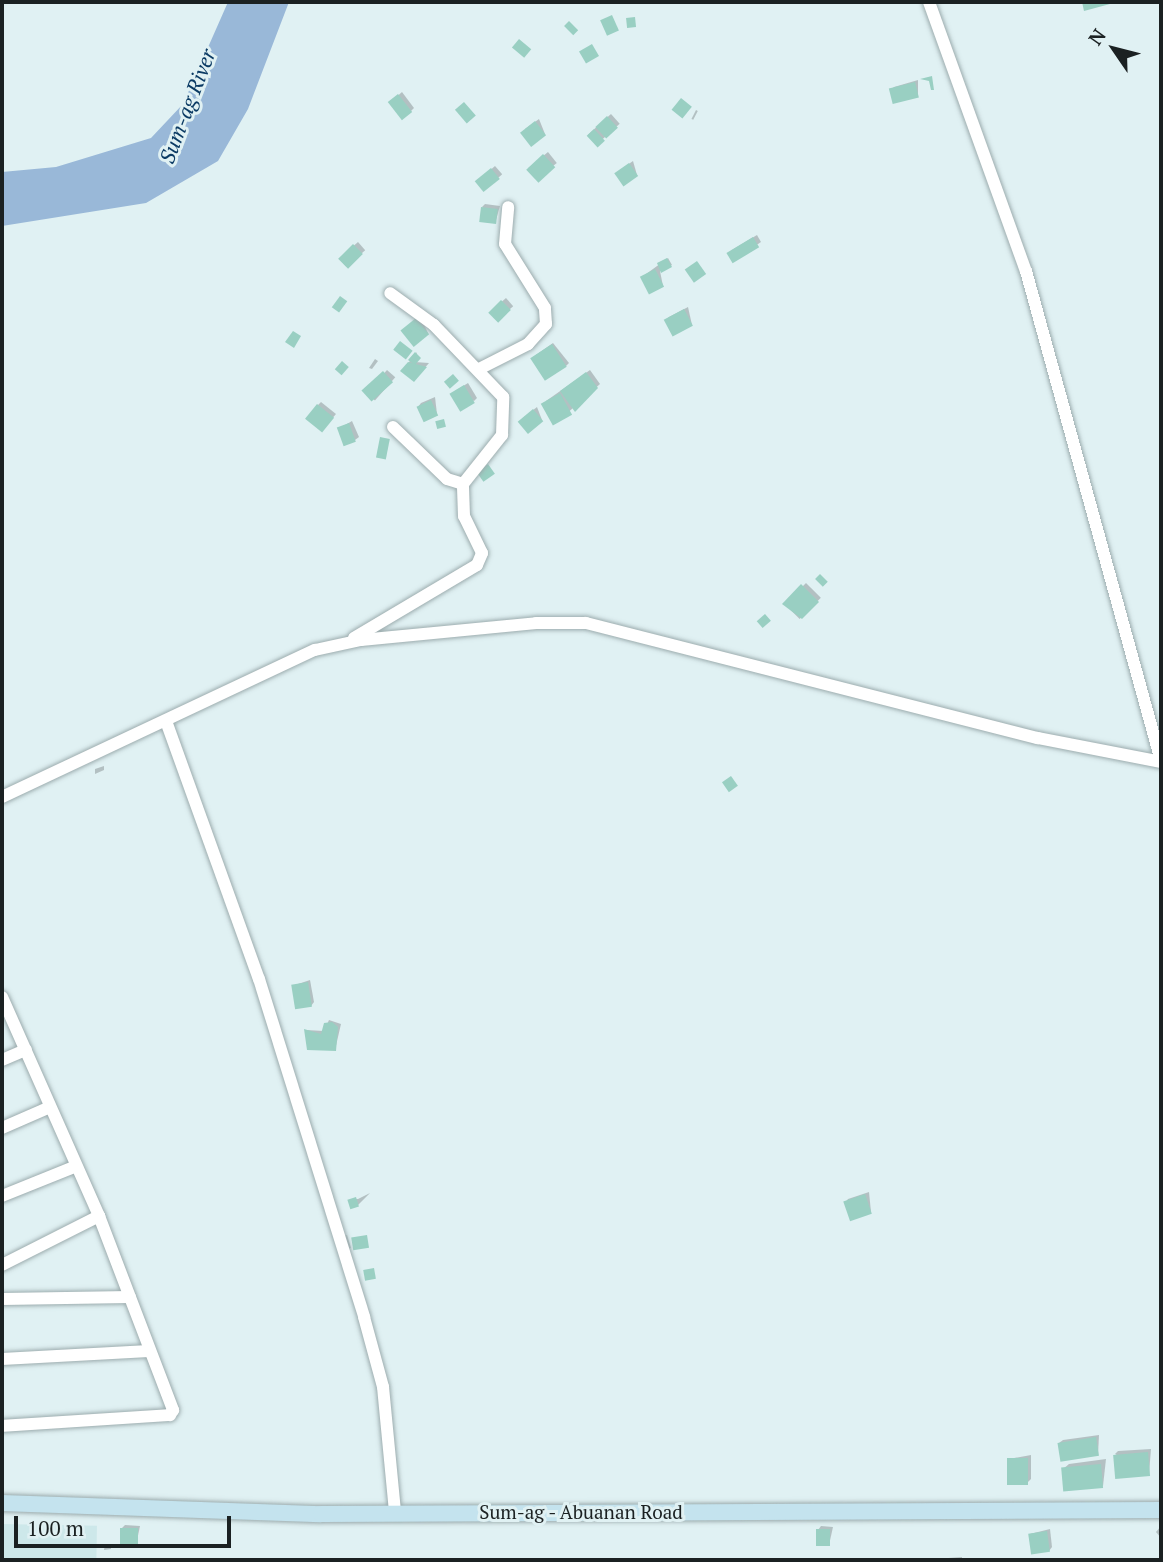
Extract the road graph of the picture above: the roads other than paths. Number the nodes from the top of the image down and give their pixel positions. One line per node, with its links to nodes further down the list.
1 (929, 2): 9 (street)
2 (508, 207): 4 (street)
3 (390, 293): 4 (street)
4 (479, 369): 6 (street)
5 (393, 427): 6 (street)
6 (463, 484): 7 (street)
7 (345, 643): 8 (street); 9 (street)
8 (166, 721): 10 (street); 27 (street)
9 (1161, 762)
10 (2, 797)
11 (2, 997): 12 (street)
12 (26, 1050): 13 (street); 14 (street)
13 (2, 1060)
14 (48, 1108): 15 (street); 16 (street)
15 (2, 1128)
16 (74, 1167): 17 (street); 18 (street)
17 (2, 1196)
18 (99, 1216): 19 (street); 20 (street)
19 (2, 1265)
20 (130, 1297): 21 (street); 22 (street)
21 (2, 1299)
22 (149, 1351): 23 (street); 24 (street)
23 (2, 1359)
24 (2, 1426)
25 (2, 1503): 27 (main road, Sum-ag - Abuanan Road)
26 (1161, 1510): 27 (main road, Sum-ag - Abuanan Road)
27 (395, 1512)

